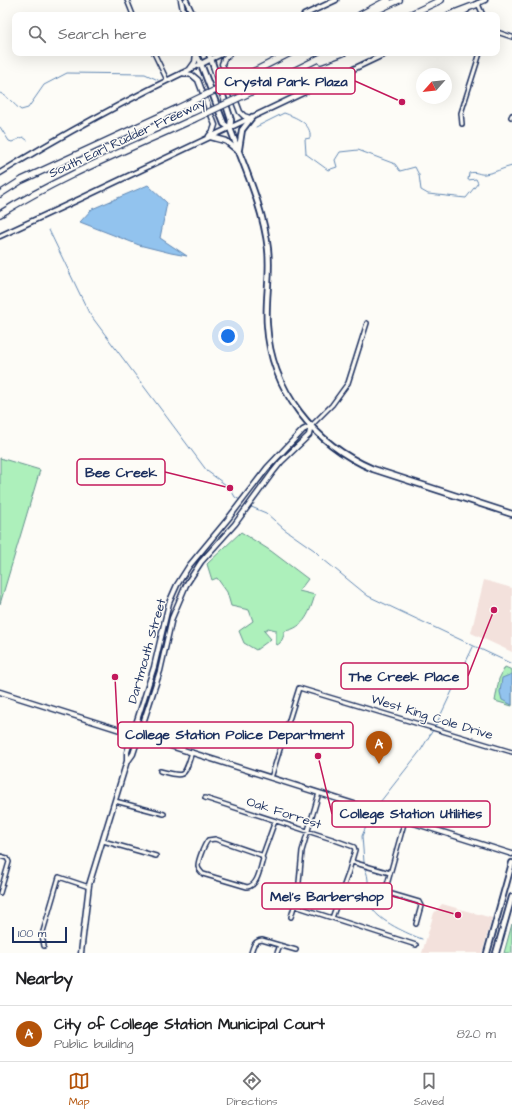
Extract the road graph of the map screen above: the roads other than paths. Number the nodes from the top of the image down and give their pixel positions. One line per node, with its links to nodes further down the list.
1 (128, 0): 10 (street)
2 (181, 0): 11 (street)
3 (186, 0): 12 (street)
4 (336, 0): 13 (street)
5 (388, 0): 14 (highway)
6 (399, 0): 15 (highway)
7 (441, 0): 16 (highway)
8 (485, 0): 9 (street)
9 (478, 4): 17 (highway); 18 (street); 19 (street)
10 (132, 12)
11 (183, 12)
12 (192, 12)
13 (310, 12)
14 (366, 12)
15 (373, 12)
16 (416, 12)
17 (457, 12)
18 (464, 12)
19 (482, 12)
20 (500, 33): 21 (street)
21 (512, 37)
22 (155, 56): 38 (street)
23 (196, 56): 36 (street)
24 (197, 56): 34 (street)
25 (210, 56): 33 (street)
26 (218, 56): 33 (street)
27 (227, 56): 39 (street)
28 (284, 56): 45 (highway, South Earl Rudder Freeway, bridge)
29 (324, 56): 35 (highway, South Earl Rudder Freeway)
30 (335, 56): 35 (highway)
31 (381, 56): 39 (street)
32 (479, 56): 40 (street)
33 (211, 59): 34 (main road); 41 (main road)
34 (201, 64): 36 (street); 41 (main road)
35 (298, 69): 48 (highway, South Earl Rudder Freeway, bridge)
36 (188, 70): 37 (street)
37 (182, 73): 38 (street); 42 (street)
38 (167, 80): 44 (street)
39 (251, 117): 41 (street); 43 (main road)
40 (462, 124)
41 (230, 128): 42 (street); 43 (main road)
42 (209, 137): 43 (main road); 49 (street)
43 (238, 151): 51 (main road)
44 (0, 173)
45 (22, 180): 46 (highway); 47 (highway, South Earl Rudder Freeway)
46 (0, 190)
47 (0, 194)
48 (0, 214)
49 (0, 236)
50 (367, 323): 51 (street, Dartmouth Street)
51 (311, 426): 52 (main road); 54 (street, Dartmouth Street); 55 (street, Dartmouth Street)
52 (512, 514)
53 (0, 692): 54 (street)
54 (133, 734): 55 (street); 58 (street, Dartmouth Street)
55 (139, 736): 56 (street); 58 (street, Dartmouth Street)
56 (192, 752): 59 (street); 60 (street)
57 (512, 752): 60 (street, West King Cole Drive)
58 (127, 761): 63 (street, Dartmouth Street)
59 (160, 771)
60 (271, 778): 61 (street)
61 (319, 793): 65 (street); 67 (street)
62 (205, 798): 66 (street, Oak Forrest)
63 (115, 801): 64 (street); 68 (street, Dartmouth Street)
64 (164, 814)
65 (405, 820): 69 (street); 75 (street)
66 (275, 821): 67 (street, Oak Forrest); 72 (street)
67 (308, 832): 73 (street, Oak Forrest); 79 (street)
68 (103, 841): 71 (street); 76 (street, Dartmouth Street)
69 (512, 854)
70 (0, 856): 77 (street)
71 (156, 856)
72 (262, 857): 72 (street)
73 (352, 862): 75 (street); 81 (street, Oak Forrest)
74 (512, 863): 90 (main road)
75 (390, 873): 82 (street)
76 (89, 886): 84 (street); 87 (street, Dartmouth Street)
77 (0, 893)
78 (512, 897): 91 (main road)
79 (295, 906): 80 (street); 81 (street)
80 (291, 917)
81 (332, 918): 85 (street)
82 (416, 924)
83 (280, 945): 86 (street); 88 (street); 89 (street)
84 (44, 946)
85 (416, 946)
86 (296, 950)
87 (81, 953)
88 (251, 953)
89 (277, 953)
90 (487, 953)
91 (496, 953)

